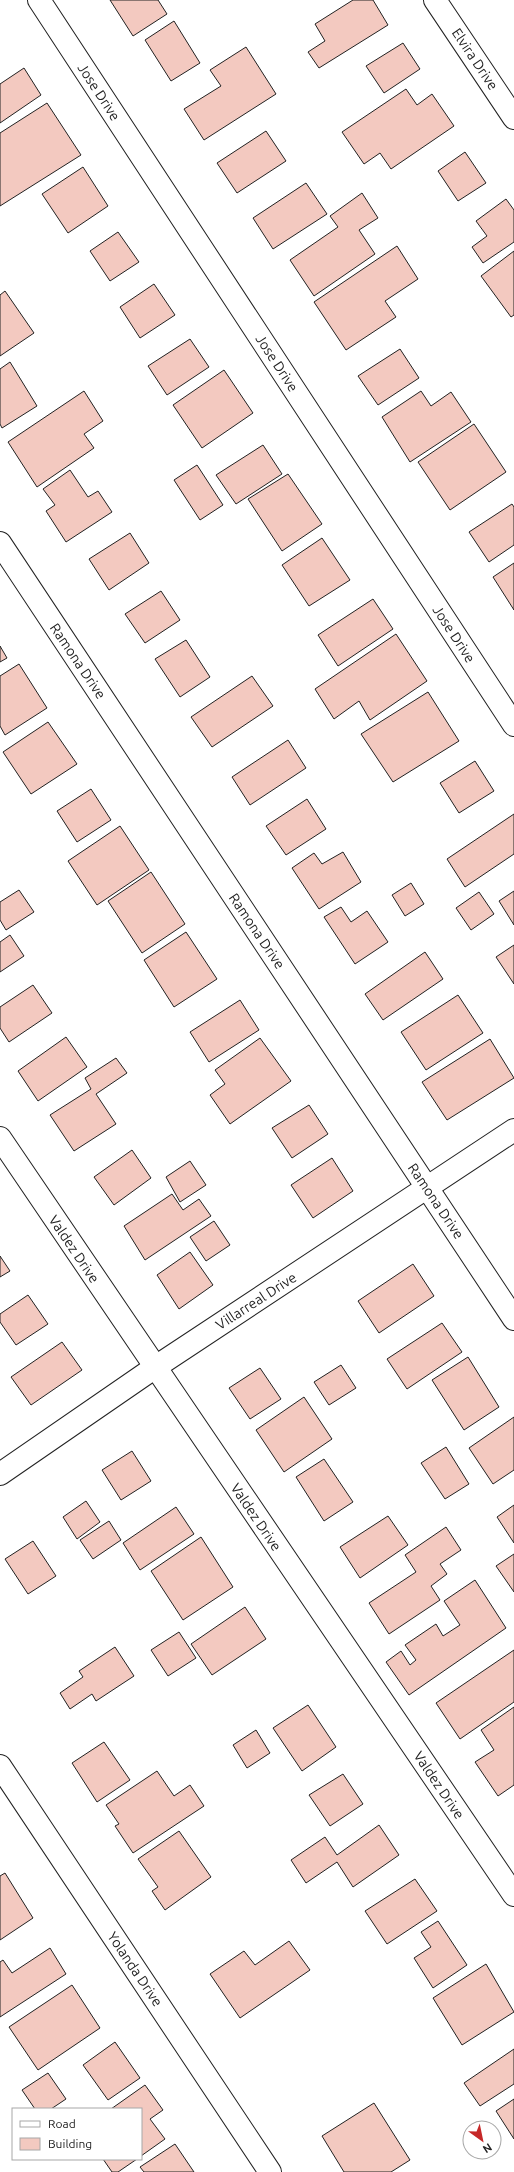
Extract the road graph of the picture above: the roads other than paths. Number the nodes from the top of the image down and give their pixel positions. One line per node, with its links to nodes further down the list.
1 (39, 0): 5 (street, Jose Drive)
2 (435, 0): 3 (street, Elvira Drive)
3 (514, 118)
4 (0, 543): 8 (street, Ramona Drive)
5 (514, 725)
6 (514, 1130): 8 (street, Villarreal Drive)
7 (0, 1138): 10 (street, Valdez Drive)
8 (427, 1188): 9 (street, Ramona Drive); 10 (street, Villarreal Drive)
9 (514, 1319)
10 (154, 1368): 11 (street, Villarreal Drive); 13 (street, Valdez Drive)
11 (0, 1474)
12 (0, 1766): 14 (street, Yolanda Drive)
13 (514, 1895)
14 (270, 2172)

